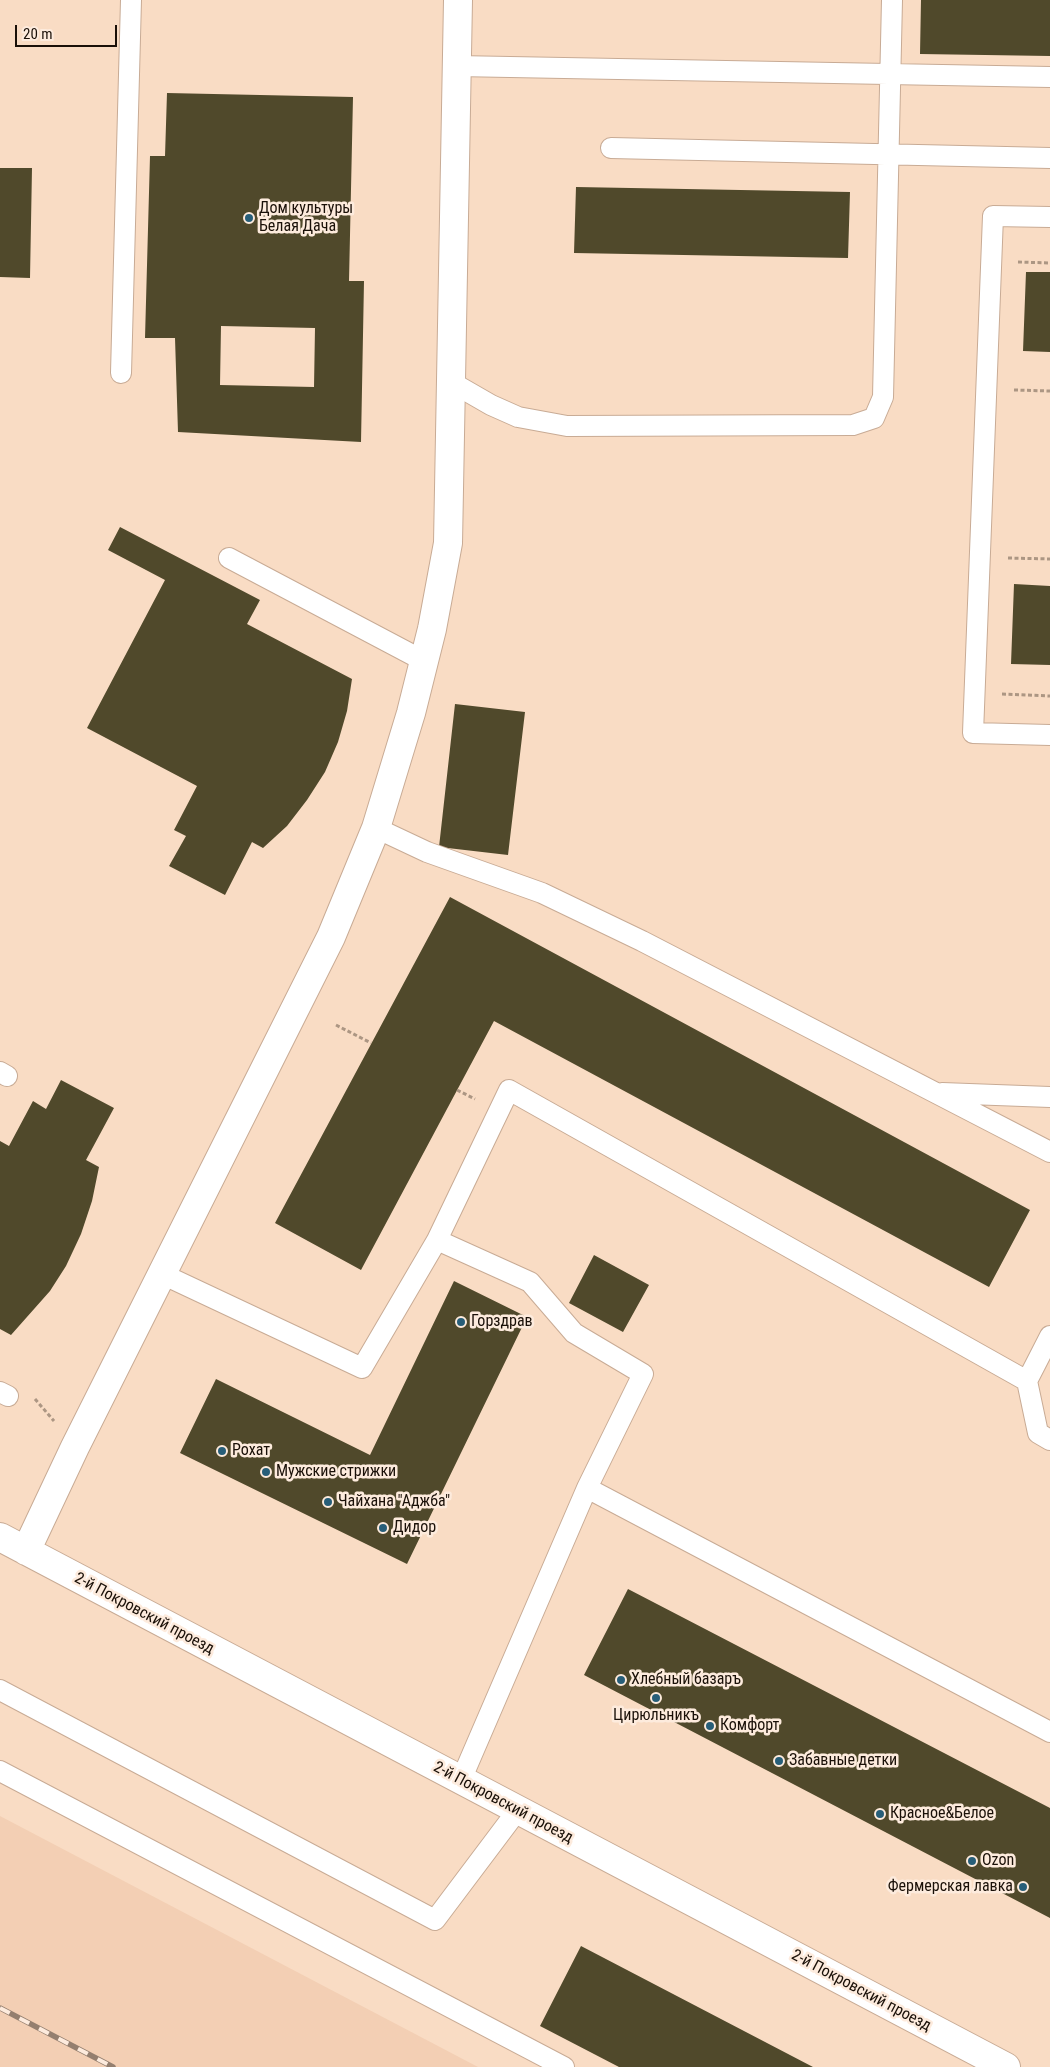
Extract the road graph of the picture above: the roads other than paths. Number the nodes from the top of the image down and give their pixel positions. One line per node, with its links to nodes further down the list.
1 (131, 0): 11 (lane)
2 (458, 0): 4 (street)
3 (892, 0): 5 (lane)
4 (456, 66): 5 (lane); 12 (street)
5 (890, 74): 6 (lane); 8 (lane)
6 (1050, 77)
7 (611, 148): 8 (lane)
8 (888, 154): 9 (lane); 12 (lane)
9 (1050, 158)
10 (1050, 218): 15 (lane)
11 (121, 373)
12 (451, 382): 14 (street)
13 (229, 558): 14 (lane)
14 (424, 661): 16 (street)
15 (1050, 735)
16 (376, 828): 17 (lane); 21 (street)
17 (934, 1093): 18 (lane); 19 (lane)
18 (1050, 1097)
19 (1050, 1152)
20 (436, 1240): 21 (lane); 23 (lane); 25 (lane)
21 (162, 1274): 27 (street)
22 (1050, 1336): 23 (lane)
23 (1027, 1381): 24 (lane)
24 (1050, 1440)
25 (587, 1488): 29 (lane); 31 (lane)
26 (0, 1537): 27 (street, 2-й Покровский проезд)
27 (26, 1552): 31 (street, 2-й Покровский проезд)
28 (0, 1690): 32 (lane)
29 (1050, 1732)
30 (0, 1771): 33 (lane)
31 (461, 1780): 32 (street, 2-й Покровский проезд)
32 (517, 1811): 34 (street, 2-й Покровский проезд)
33 (564, 2067)
34 (1006, 2067)

